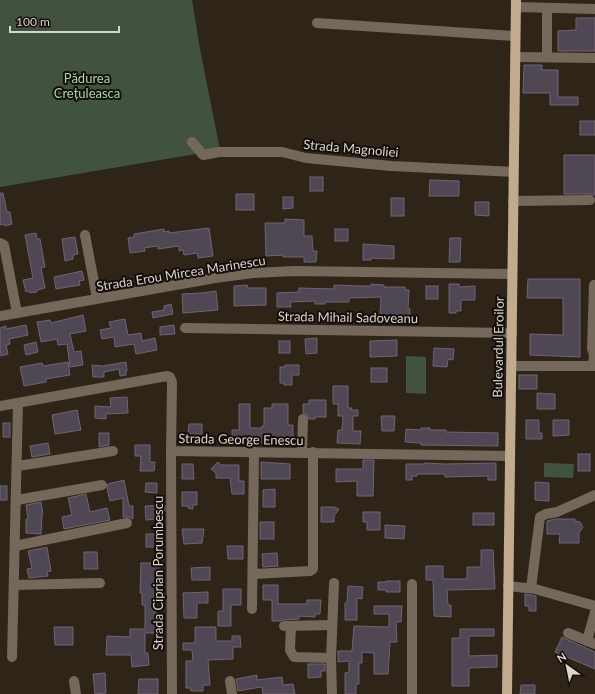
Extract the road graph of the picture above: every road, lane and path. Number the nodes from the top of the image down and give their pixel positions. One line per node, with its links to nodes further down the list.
1 (516, 4): 2 (street); 5 (main road, Bulevardul Eroilor)
2 (554, 5): 3 (street); 7 (street)
3 (595, 9)
4 (317, 24): 5 (street)
5 (515, 36): 6 (main road, Bulevardul Eroilor)
6 (515, 57): 7 (street); 10 (main road, Bulevardul Eroilor)
7 (547, 57): 8 (street)
8 (595, 58)
9 (192, 142): 10 (street, Strada Magnoliei)
10 (513, 172): 12 (main road, Bulevardul Eroilor)
11 (590, 200): 12 (street)
12 (513, 201): 15 (main road, Bulevardul Eroilor)
13 (85, 235): 17 (street)
14 (0, 243): 18 (street)
15 (512, 274): 17 (street, Strada Erou Mircea Marinescu); 21 (main road, Bulevardul Eroilor)
16 (595, 285): 22 (street)
17 (98, 298): 18 (street, Strada Erou Mircea Marinescu)
18 (16, 313): 19 (street, Strada Erou Mircea Marinescu)
19 (0, 316)
20 (185, 328): 21 (street, Strada Mihail Sadoveanu)
21 (512, 333): 23 (main road, Bulevardul Eroilor)
22 (595, 355): 24 (street)
23 (511, 366): 24 (street); 33 (main road, Bulevardul Eroilor)
24 (594, 366)
25 (18, 403): 26 (street, Strada George Enescu); 29 (street, Strada George Enescu); 34 (street)
26 (0, 406)
27 (303, 419): 31 (street)
28 (113, 451): 34 (street)
29 (171, 451): 30 (street, Strada George Enescu); 58 (street, Strada Ciprian Porumbescu)
30 (254, 452): 31 (street, Strada George Enescu); 40 (street)
31 (302, 452): 32 (street, Strada George Enescu)
32 (313, 452): 33 (street, Strada George Enescu); 40 (street)
33 (510, 456): 45 (main road, Bulevardul Eroilor)
34 (18, 466): 37 (street)
35 (102, 485): 37 (street)
36 (595, 495): 46 (street)
37 (17, 500): 39 (street)
38 (127, 523): 39 (street)
39 (15, 546): 44 (street)
40 (252, 574): 48 (street)
41 (100, 583): 44 (street)
42 (334, 583): 50 (street)
43 (412, 584): 61 (street)
44 (14, 585): 53 (street)
45 (508, 586): 46 (street); 62 (main road, Bulevardul Eroilor)
46 (530, 588): 47 (street)
47 (595, 606)
48 (252, 609)
49 (595, 612): 52 (street)
50 (332, 625): 54 (street); 54 (street)
51 (568, 632): 52 (street)
52 (591, 642)
53 (12, 657)
54 (331, 658): 60 (street)
55 (74, 680): 57 (street)
56 (230, 681): 59 (street)
57 (76, 694)
58 (172, 694)
59 (232, 694)
60 (332, 694)
61 (412, 694)
62 (507, 694)

